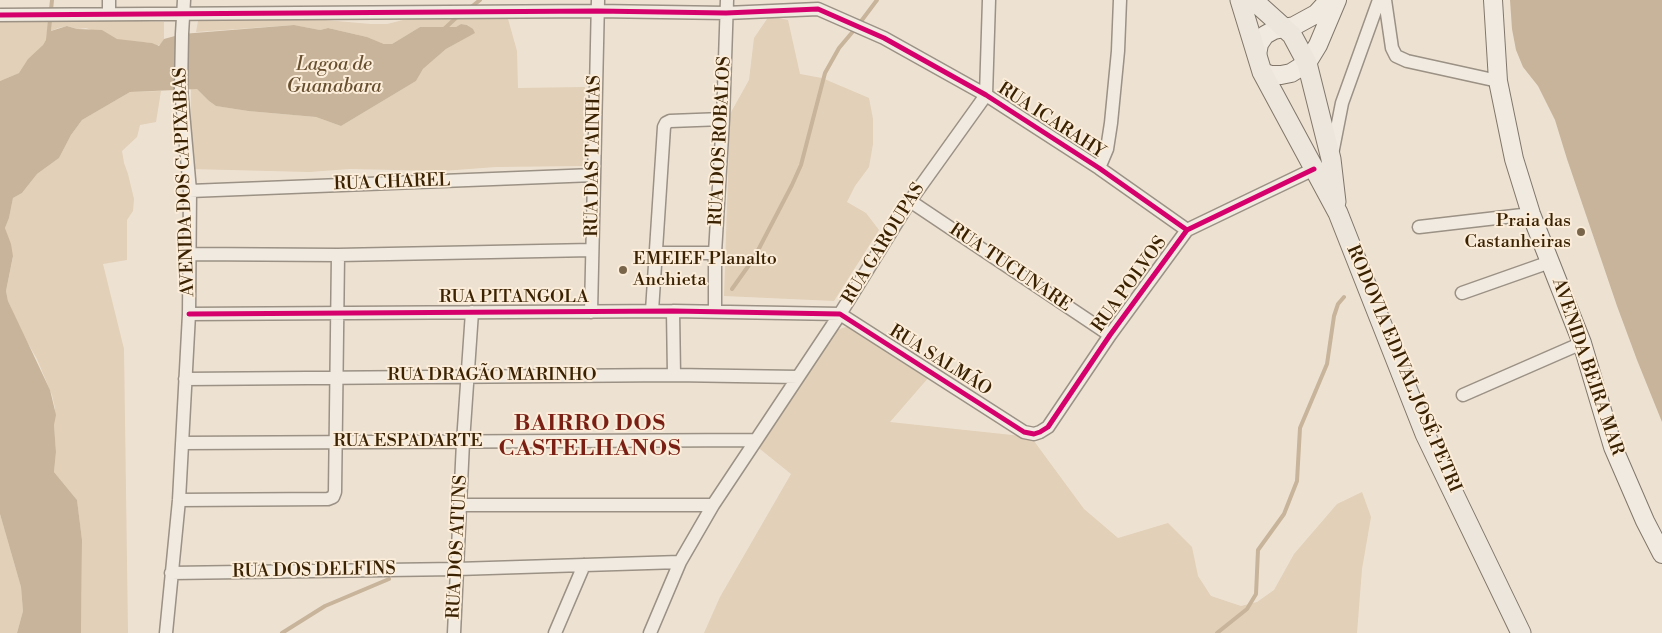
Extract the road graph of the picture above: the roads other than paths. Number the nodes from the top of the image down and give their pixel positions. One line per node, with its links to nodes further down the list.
1 (109, 0): 15 (street)
2 (184, 0): 16 (street, AVENIDA DOS CAPIXABAS)
3 (989, 0): 22 (street)
4 (1120, 0): 25 (street)
5 (1240, 0): 20 (main road)
6 (1253, 0): 18 (main road)
7 (1329, 0): 18 (street)
8 (1337, 0): 19 (street)
9 (1379, 0): 24 (street)
10 (1386, 0): 21 (street)
11 (1493, 0): 21 (street, AVENIDA BEIRA MAR)
12 (821, 4): 14 (street, RUA ICARAHY); 22 (street, RUA ICARAHY)
13 (597, 5): 14 (street, RUA ICARAHY); 16 (street, RUA ICARAHY); 27 (street, RUA DAS TAINHAS)
14 (727, 6): 23 (street, RUA DOS ROBALOS)
15 (109, 14): 16 (street, RUA ICARAHY); 17 (street, RUA ICARAHY)
16 (183, 14): 28 (street, AVENIDA DOS CAPIXABAS)
17 (0, 15)
18 (1285, 28): 19 (main road); 20 (street)
19 (1307, 62): 20 (street); 24 (main road)
20 (1259, 63): 26 (main road)
21 (1498, 81): 31 (street, AVENIDA BEIRA MAR)
22 (986, 96): 25 (street, RUA ICARAHY); 29 (street, RUA GAROUPAS)
23 (723, 119): 35 (street); 36 (street, RUA DOS ROBALOS)
24 (1331, 159): 30 (main road)
25 (1099, 168): 33 (street, RUA ICARAHY)
26 (1314, 169): 30 (main road); 33 (street, RUA POLVOS)
27 (594, 175): 28 (street, RUA CHAREL); 34 (street, RUA DAS TAINHAS)
28 (190, 191): 37 (street, AVENIDA DOS CAPIXABAS)
29 (910, 201): 48 (street, RUA GAROUPAS); 49 (street, RUA TUCUNARE)
30 (1338, 213): 74 (main road, RODOVIA EDIVAL JOSÉ PETRI)
31 (1531, 214): 32 (street); 39 (street, AVENIDA BEIRA MAR)
32 (1419, 227)
33 (1186, 230): 49 (street, RUA POLVOS)
34 (592, 250): 38 (street); 45 (street, RUA DAS TAINHAS)
35 (655, 253): 36 (street); 41 (street)
36 (716, 253): 43 (street, RUA DOS ROBALOS)
37 (190, 254): 38 (street); 47 (street, AVENIDA DOS CAPIXABAS)
38 (338, 255): 46 (street)
39 (1550, 262): 40 (street); 50 (street, AVENIDA BEIRA MAR)
40 (1462, 293)
41 (652, 311): 42 (street, RUA PITANGOLA); 45 (street, RUA PITANGOLA)
42 (673, 311): 43 (street, RUA PITANGOLA); 51 (street)
43 (715, 311): 48 (street, RUA PITANGOLA)
44 (472, 312): 45 (street, RUA PITANGOLA); 46 (street, RUA PITANGOLA); 52 (street, RUA DOS ATUNS)
45 (591, 312)
46 (338, 313): 47 (street, RUA PITANGOLA); 54 (street)
47 (189, 314): 55 (street, AVENIDA DOS CAPIXABAS)
48 (840, 314): 53 (street, RUA GAROUPAS); 57 (street, RUA SALMÃO)
49 (1110, 335): 57 (street, RUA POLVOS)
50 (1582, 343): 56 (street); 65 (street, AVENIDA BEIRA MAR)
51 (674, 375): 52 (street, RUA DRAGÃO MARINHO); 53 (street, RUA DRAGÃO MARINHO)
52 (468, 376): 54 (street, RUA DRAGÃO MARINHO); 59 (street, RUA DOS ATUNS)
53 (798, 377): 58 (street, RUA GAROUPAS)
54 (336, 378): 55 (street, RUA DRAGÃO MARINHO); 61 (street)
55 (185, 379): 60 (street, AVENIDA DOS CAPIXABAS)
56 (1463, 395)
57 (1024, 432)
58 (755, 440): 59 (street, RUA ESPADARTE); 64 (street, RUA GAROUPAS)
59 (463, 442): 61 (street, RUA ESPADARTE); 63 (street, RUA DOS ATUNS)
60 (182, 443): 61 (street, RUA ESPADARTE); 62 (street, AVENIDA DOS CAPIXABAS)
61 (336, 443): 62 (street)
62 (179, 500): 69 (street, AVENIDA DOS CAPIXABAS)
63 (461, 504): 64 (street); 68 (street, RUA DOS ATUNS)
64 (713, 505): 66 (street, RUA GAROUPAS)
65 (1662, 554)
66 (680, 562): 67 (street, RUA DOS DELFINS); 73 (street, RUA GAROUPAS)
67 (584, 565): 68 (street, RUA DOS DELFINS); 72 (street)
68 (457, 569): 69 (street, RUA DOS DELFINS); 71 (street, RUA DOS ATUNS)
69 (171, 573): 70 (street, AVENIDA DOS CAPIXABAS)
70 (166, 633)
71 (454, 633)
72 (555, 633)
73 (650, 633)
74 (1521, 633)

